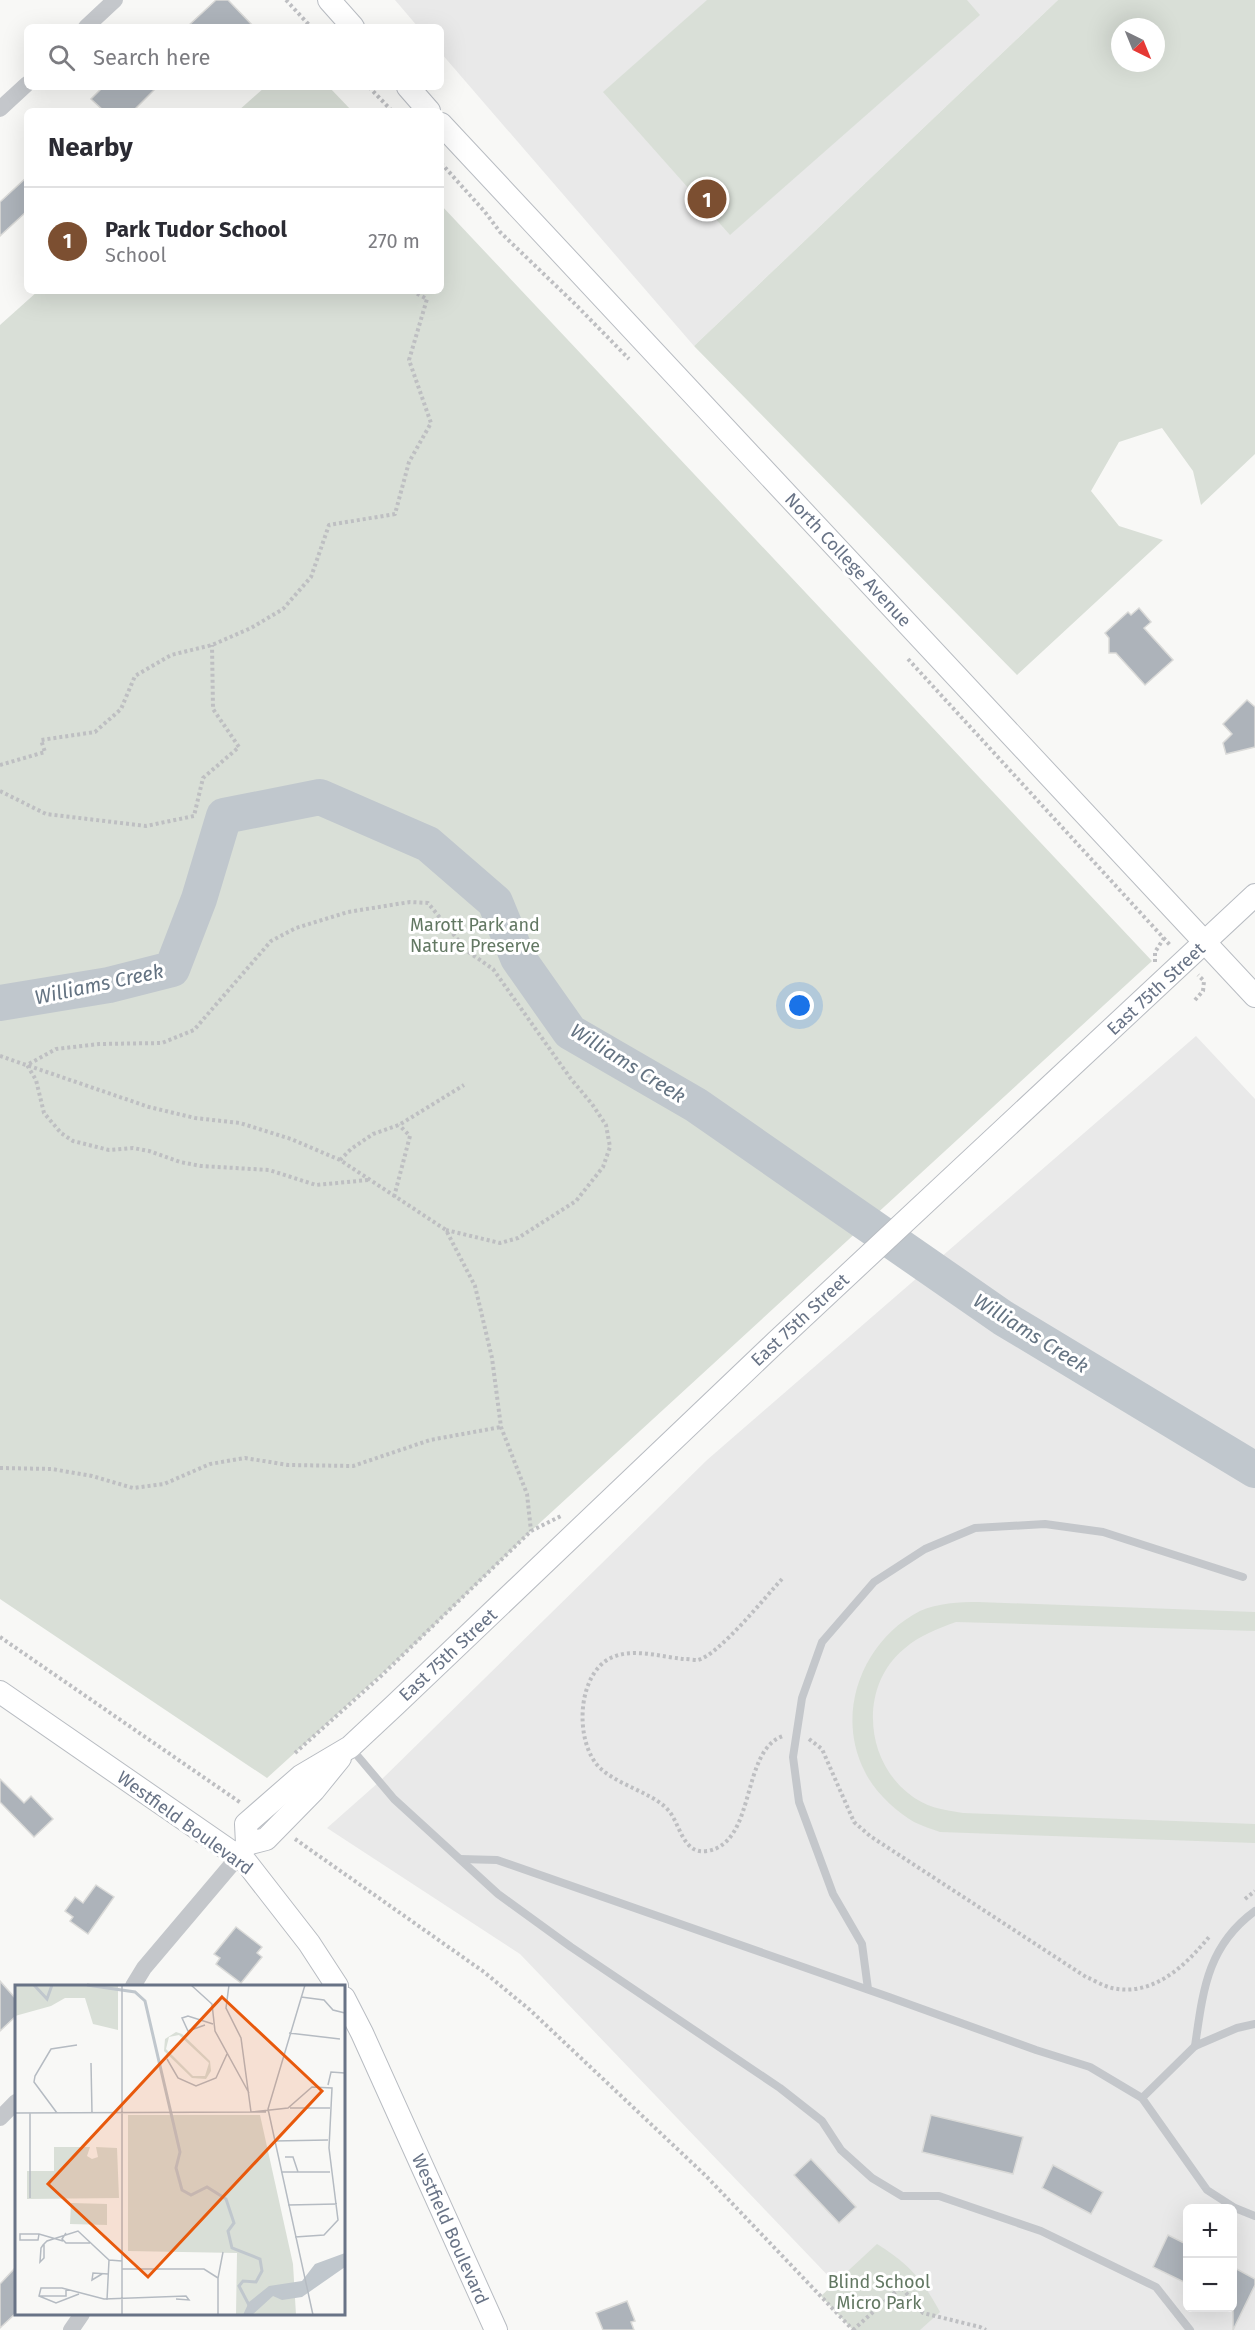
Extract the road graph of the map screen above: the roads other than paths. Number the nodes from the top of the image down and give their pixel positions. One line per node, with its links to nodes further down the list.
1 (115, 0): 3 (street)
2 (329, 0): 4 (street)
3 (89, 24)
4 (350, 24)
5 (24, 87): 8 (street)
6 (411, 90): 7 (street)
7 (426, 108)
8 (0, 109)
9 (444, 127): 11 (street, North College Avenue)
10 (1255, 895): 11 (street, East 75th Street)
11 (1205, 943): 12 (street, North College Avenue); 15 (street, East 75th Street)
12 (1255, 996)
13 (1243, 1577): 21 (lane)
14 (4, 1700): 16 (street, Westfield Boulevard)
15 (349, 1747): 16 (street, East 75th Street); 17 (lane)
16 (243, 1851): 19 (street, East 75th Street); 20 (street, Westfield Boulevard)
17 (460, 1859): 21 (lane); 32 (lane)
18 (1255, 1911): 24 (lane)
19 (134, 1985)
20 (336, 1985)
21 (868, 1989): 25 (lane)
22 (345, 2000): 31 (street, Westfield Boulevard)
23 (1255, 2024): 24 (lane)
24 (1195, 2046): 25 (lane)
25 (1142, 2098): 28 (lane)
26 (15, 2103): 27 (street)
27 (0, 2118)
28 (1255, 2216)
29 (81, 2315): 30 (street)
30 (71, 2330)
31 (496, 2330)
32 (1190, 2330)

